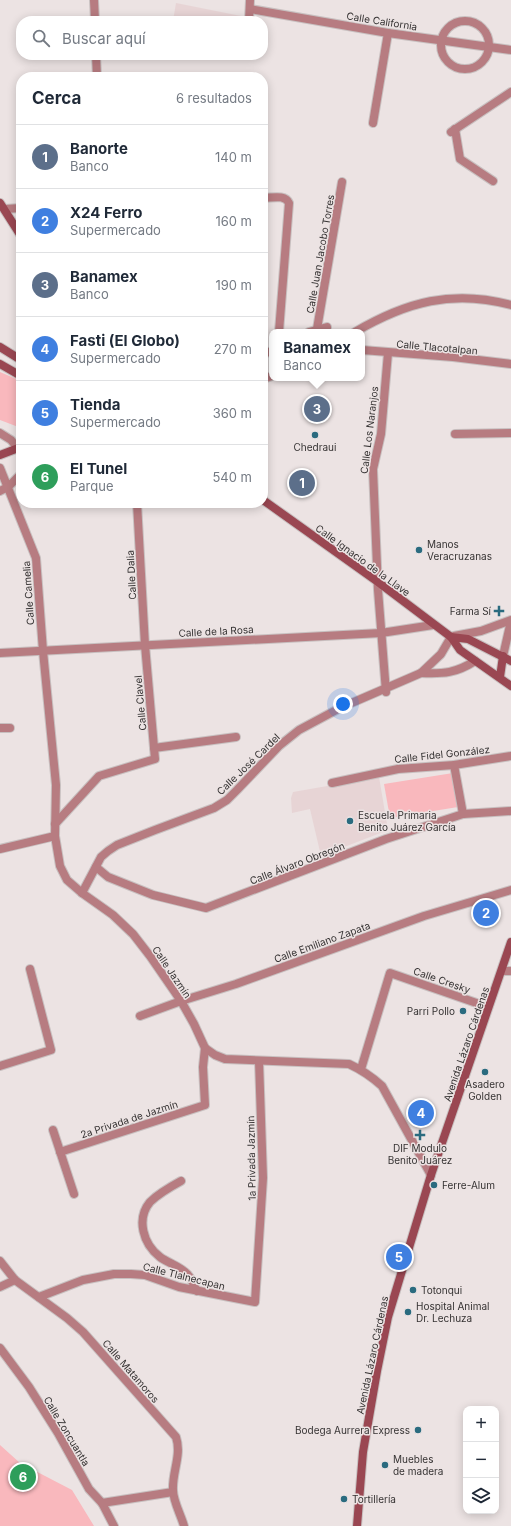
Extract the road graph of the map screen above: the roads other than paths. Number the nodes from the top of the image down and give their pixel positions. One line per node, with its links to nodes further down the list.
1 (94, 0): 4 (street)
2 (250, 0): 3 (street)
3 (250, 9): 5 (street); 6 (street, Calle California)
4 (94, 16)
5 (249, 16)
6 (388, 32): 7 (street, Calle California); 13 (street)
7 (441, 39): 8 (street, Calle California); 8 (street); 8 (street)
8 (489, 47): 9 (street, Calle California)
9 (511, 50)
10 (96, 60): 11 (street)
11 (97, 72)
12 (511, 92): 14 (street)
13 (373, 123)
14 (493, 181)
15 (342, 182): 23 (street, Calle Juan Jacobo Torres)
16 (268, 198): 22 (street)
17 (2, 206): 18 (street); 19 (main road)
18 (16, 207)
19 (16, 228)
20 (511, 305): 25 (street)
21 (327, 328): 24 (street)
22 (279, 329)
23 (313, 329)
24 (322, 329)
25 (360, 329)
26 (0, 346): 29 (main road)
27 (365, 350): 28 (street, Calle Tlacotalpan)
28 (388, 353): 31 (street, Calle Tlacotalpan); 44 (street, Calle Los Naranjos)
29 (16, 357)
30 (0, 364): 32 (main road)
31 (511, 364)
32 (16, 373)
33 (0, 433): 36 (street)
34 (511, 433): 35 (street)
35 (455, 434)
36 (16, 445)
37 (16, 450): 38 (main road)
38 (0, 455)
39 (0, 468): 41 (street, Calle Camelia)
40 (16, 478): 41 (street)
41 (4, 489): 50 (street, Calle Camelia)
42 (268, 504): 44 (main road, Calle Ignacio de la Llave)
43 (138, 508): 49 (street, Calle Dalia)
44 (378, 582): 46 (main road, Calle Ignacio de la Llave); 47 (street, Calle Los Naranjos)
45 (511, 620): 48 (street); 52 (street)
46 (433, 625): 47 (street, Calle de la Rosa); 48 (main road, Calle Ignacio de la Llave)
47 (381, 633): 49 (street, Calle de la Rosa); 58 (street, Calle Los Naranjos)
48 (451, 637): 52 (main road, Calle Ignacio de la Llave); 53 (main road, Calle Ignacio de la Llave); 55 (street, Calle José Cardel)
49 (145, 645): 50 (street, Calle de la Rosa); 62 (street, Calle Clavel)
50 (43, 651): 51 (street, Calle de la Rosa); 68 (street, Calle Jazmín)
51 (0, 653)
52 (503, 656): 54 (main road, Calle Ignacio de la Llave); 56 (main road)
53 (475, 661): 55 (street, Calle José Cardel); 56 (main road, Calle Ignacio de la Llave)
54 (511, 661)
55 (422, 673): 58 (street, Calle José Cardel)
56 (500, 677): 57 (main road, Calle Ignacio de la Llave)
57 (511, 686)
58 (386, 690): 71 (street, Calle José Cardel)
59 (0, 728): 60 (street)
60 (10, 728)
61 (236, 737): 62 (street)
62 (154, 748): 68 (street, Calle Clavel)
63 (511, 756): 64 (street, Calle Fidel González)
64 (454, 765): 65 (street, Calle Fidel González); 67 (street)
65 (332, 783)
66 (511, 811): 67 (street, Calle Álvaro Obregón)
67 (464, 814): 71 (street, Calle Álvaro Obregón)
68 (55, 824): 69 (street, Calle Jazmín)
69 (55, 836): 70 (street); 73 (street, Calle Jazmín)
70 (0, 849)
71 (96, 867): 73 (street, Calle José Cardel)
72 (511, 890): 78 (street, Calle Emiliano Zapata)
73 (82, 893): 78 (street, Calle Jazmín)
74 (511, 942): 76 (main road, Avenida Lázaro Cárdenas)
75 (30, 968): 83 (street)
76 (502, 971): 77 (street); 79 (main road, Avenida Lázaro Cárdenas)
77 (511, 971)
78 (181, 1001): 80 (street, Calle Emiliano Zapata); 81 (street, Calle Jazmín)
79 (488, 1006): 84 (street, Calle Cresky); 87 (main road, Avenida Lázaro Cárdenas)
80 (140, 1016)
81 (205, 1048): 82 (street); 86 (street, 2a Privada de Jazmín)
82 (259, 1061): 84 (street); 95 (street, 1a Privada Jazmín)
83 (0, 1066)
84 (361, 1069): 87 (street)
85 (53, 1130): 86 (street)
86 (60, 1152): 89 (street)
87 (431, 1176): 101 (main road, Avenida Lázaro Cárdenas)
88 (180, 1181): 93 (street)
89 (74, 1194)
90 (0, 1261): 91 (street, Calle Matamoros)
91 (16, 1280): 92 (street); 94 (street, Calle Matamoros)
92 (0, 1287)
93 (197, 1291): 94 (street, Calle Tlalnecapan); 95 (street, Calle Tlalnecapan)
94 (39, 1297): 97 (street, Calle Matamoros)
95 (255, 1302)
96 (0, 1348): 98 (street, Calle Zoncuantla)
97 (173, 1492): 98 (street); 100 (street, Calle Matamoros)
98 (102, 1503): 99 (street, Calle Zoncuantla)
99 (114, 1526)
100 (184, 1526)
101 (357, 1526)

